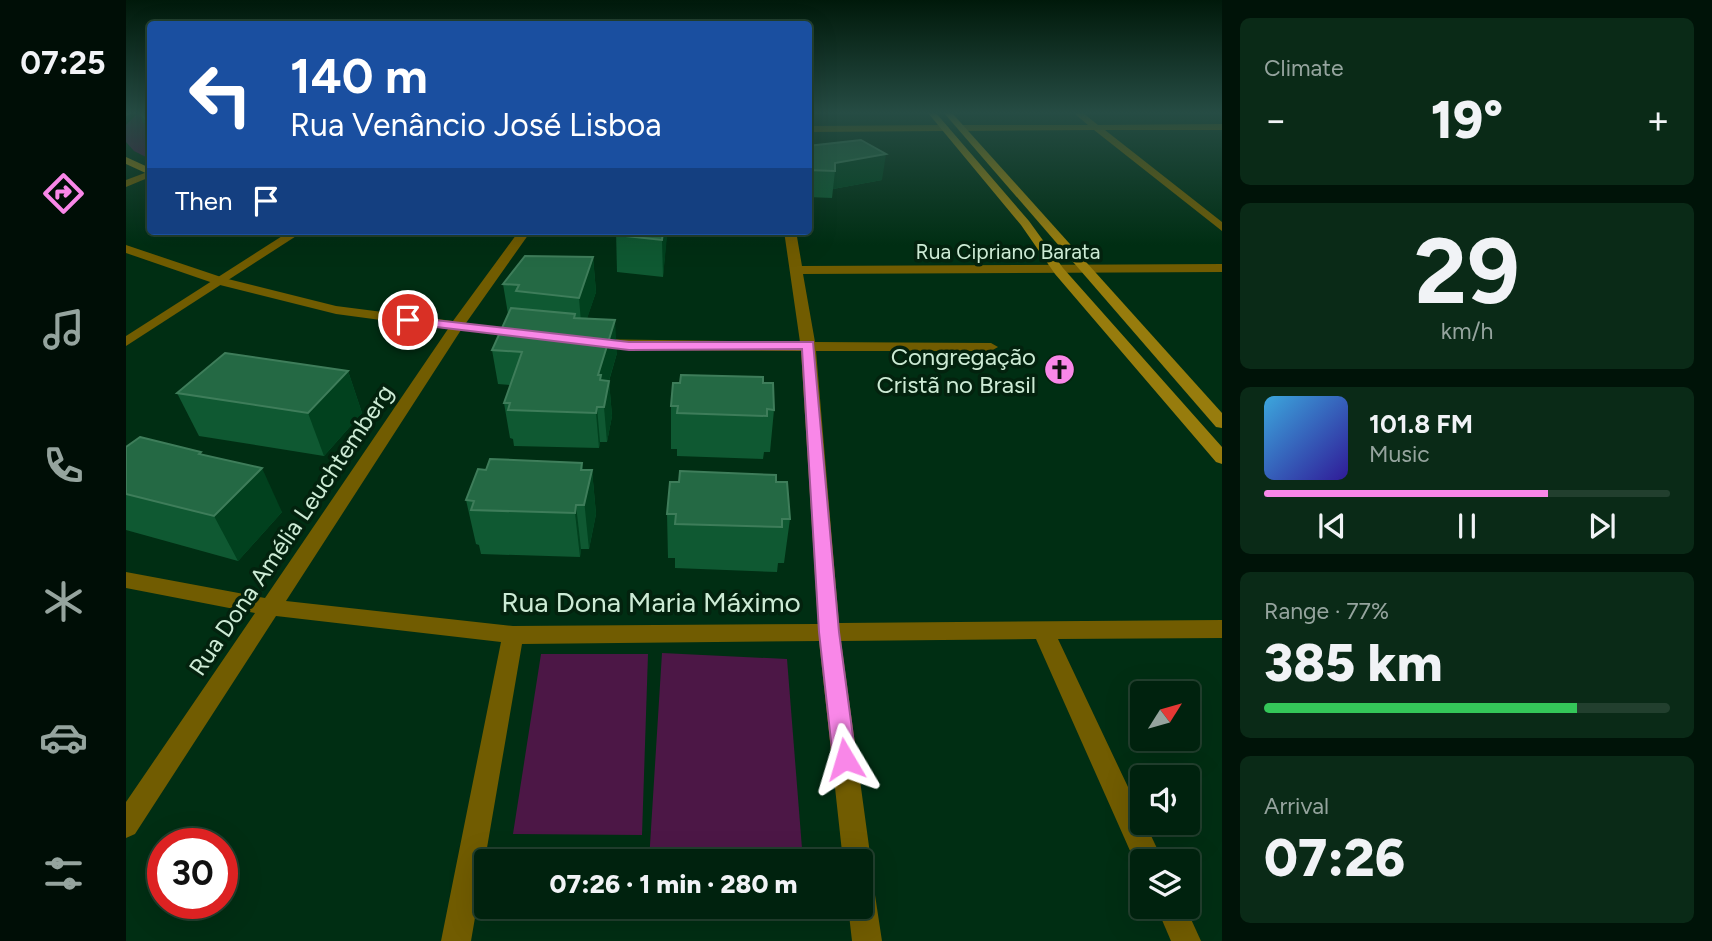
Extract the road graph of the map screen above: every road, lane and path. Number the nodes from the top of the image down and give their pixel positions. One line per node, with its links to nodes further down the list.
1 (969, 157): 15 (main road)
2 (987, 157): 16 (main road)
3 (1135, 157): 8 (street)
4 (126, 160): 5 (main road)
5 (147, 171)
6 (147, 174): 7 (street)
7 (126, 184)
8 (1222, 228)
9 (292, 235): 17 (street)
10 (522, 235): 18 (street, Rua Dona Amélia Leuchtemberg)
11 (791, 235): 14 (street)
12 (126, 249): 17 (street)
13 (1222, 268): 16 (street, Rua Cipriano Barata)
14 (795, 270): 15 (street, Rua Cipriano Barata); 22 (street)
15 (1059, 271): 16 (street, Rua Cipriano Barata); 25 (main road)
16 (1086, 271): 24 (main road)
17 (220, 281): 18 (street); 21 (street)
18 (456, 327): 19 (street); 27 (street, Rua Dona Amélia Leuchtemberg)
19 (536, 336)
20 (576, 340): 22 (street)
21 (126, 342)
22 (808, 345): 23 (street); 29 (street)
23 (991, 347)
24 (1222, 423)
25 (1222, 458)
26 (126, 580): 27 (street, Rua Dona Maria Máximo)
27 (270, 607): 31 (street, Rua Dona Maria Máximo); 32 (street, Rua Dona Amélia Leuchtemberg)
28 (1222, 629): 30 (street, Rua Dona Maria Máximo)
29 (829, 632): 30 (street, Rua Dona Maria Máximo); 31 (street, Rua Dona Maria Máximo); 33 (street)
30 (1044, 632): 34 (street)
31 (513, 635): 37 (street)
32 (126, 825)
33 (856, 849)
34 (1143, 849)
35 (864, 919): 38 (street)
36 (1176, 919): 39 (street)
37 (456, 941)
38 (867, 941)
39 (1186, 941)

